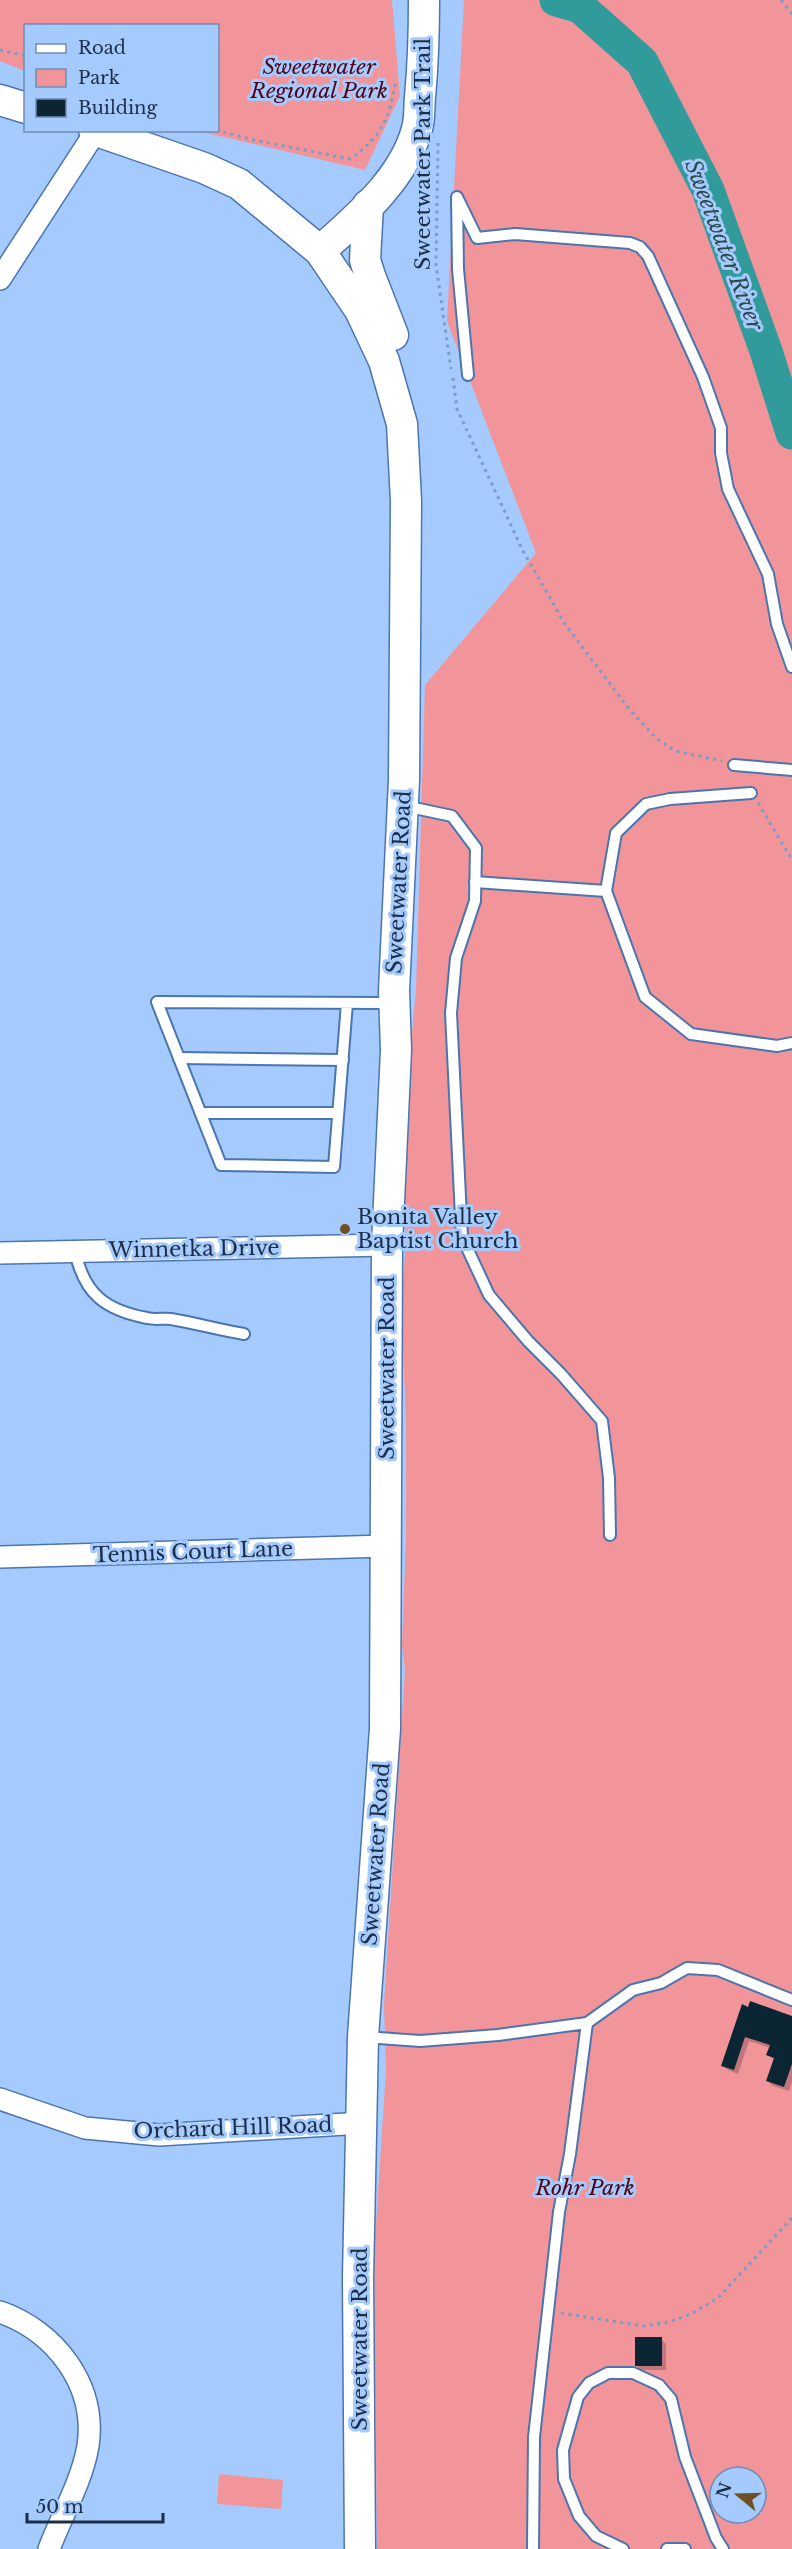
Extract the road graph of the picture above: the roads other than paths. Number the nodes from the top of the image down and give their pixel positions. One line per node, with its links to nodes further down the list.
1 (424, 0): 6 (main road)
2 (0, 100): 3 (main road)
3 (24, 107)
4 (94, 132): 8 (street)
5 (98, 132): 7 (main road, Sweetwater Road)
6 (368, 205): 7 (main road); 10 (main road)
7 (321, 250): 10 (main road, Sweetwater Road)
8 (0, 279)
9 (468, 375): 11 (lane)
10 (406, 501): 15 (main road, Sweetwater Road)
11 (792, 667)
12 (734, 765): 13 (lane)
13 (792, 770)
14 (752, 793): 17 (lane)
15 (402, 806): 16 (lane); 19 (main road, Sweetwater Road)
16 (475, 882): 17 (lane); 29 (lane)
17 (606, 891): 20 (lane)
18 (347, 1002): 19 (lane); 21 (lane); 22 (lane)
19 (394, 1003): 25 (main road, Sweetwater Road)
20 (792, 1043)
21 (179, 1058): 22 (lane); 23 (lane)
22 (343, 1060): 24 (lane)
23 (201, 1113): 24 (lane); 24 (lane)
24 (338, 1113)
25 (387, 1245): 26 (street, Winnetka Drive); 30 (main road, Sweetwater Road)
26 (75, 1251): 27 (street, Winnetka Drive); 28 (lane)
27 (0, 1252)
28 (244, 1335)
29 (610, 1535)
30 (386, 1546): 31 (street, Tennis Court Lane); 34 (main road, Sweetwater Road)
31 (0, 1557)
32 (792, 2000): 33 (lane)
33 (587, 2023): 34 (lane); 40 (lane)
34 (363, 2037): 36 (main road, Sweetwater Road)
35 (0, 2099): 36 (street, Orchard Hill Road)
36 (363, 2123): 39 (main road, Sweetwater Road)
37 (0, 2312): 38 (street)
38 (50, 2549)
39 (360, 2549)
40 (533, 2549)
41 (623, 2549): 44 (lane)
42 (667, 2549): 43 (lane)
43 (685, 2549)
44 (723, 2549)

